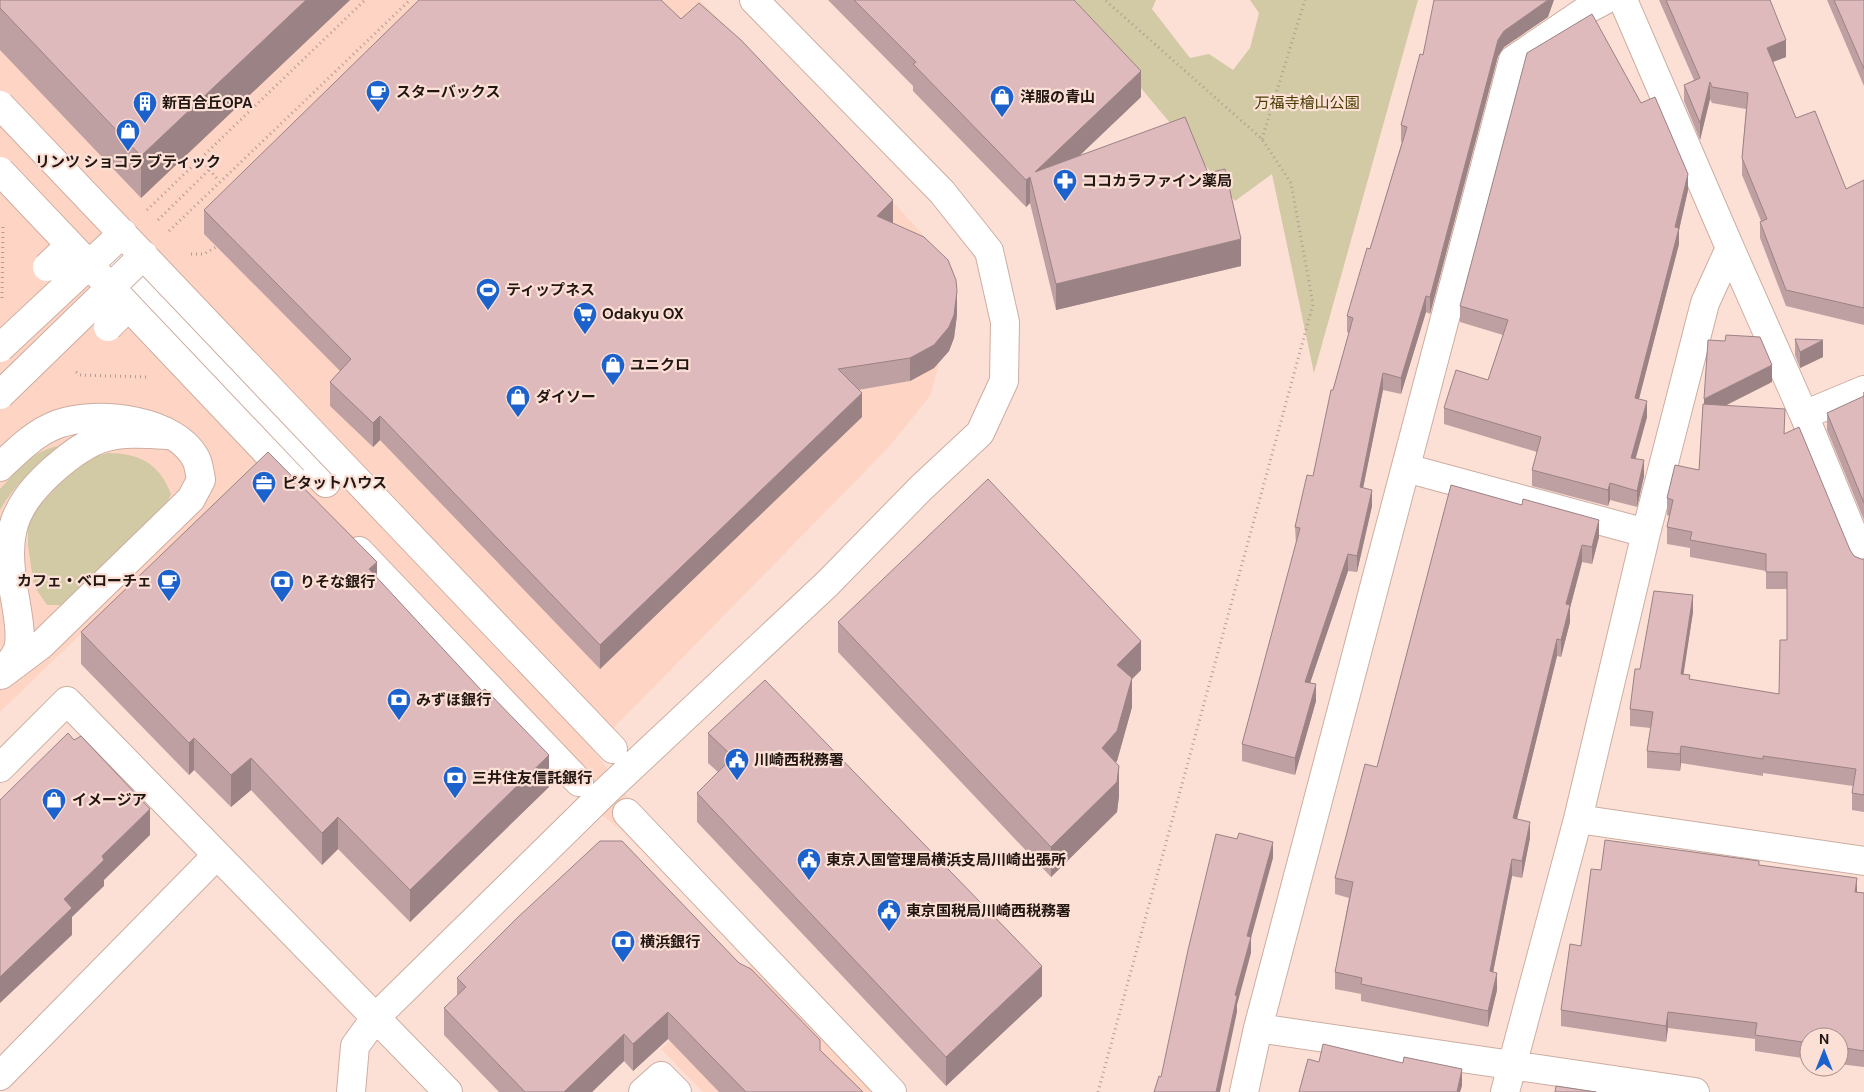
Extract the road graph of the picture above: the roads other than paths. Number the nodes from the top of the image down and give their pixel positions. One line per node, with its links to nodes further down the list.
1 (754, 0): 31 (street)
2 (1605, 0): 19 (street)
3 (1623, 0): 8 (street)
4 (0, 105): 6 (street, bridge)
5 (0, 171): 7 (street, bridge)
6 (123, 234): 9 (street, bridge); 11 (street, bridge)
7 (70, 245): 10 (street, bridge); 11 (street, bridge)
8 (1730, 248): 16 (street); 21 (street)
9 (144, 255): 11 (street, bridge); 24 (street, bridge)
10 (47, 267)
11 (110, 281): 11 (street, bridge); 12 (street, bridge); 13 (street, bridge); 15 (street, bridge)
12 (108, 327)
13 (0, 348)
14 (1864, 390): 16 (street)
15 (0, 395)
16 (1804, 415): 22 (street)
17 (168, 435): 18 (street); 23 (street); 23 (street)
18 (0, 468)
19 (1406, 468): 21 (street); 32 (street)
20 (339, 530): 26 (street)
21 (1646, 534): 28 (street)
22 (1864, 561)
23 (0, 674)
24 (613, 749)
25 (0, 768): 29 (street)
26 (579, 782)
27 (627, 813): 39 (street)
28 (1578, 819): 30 (street); 33 (street)
29 (217, 855): 31 (street); 34 (street)
30 (1864, 861)
31 (376, 1017): 35 (street); 36 (street)
32 (1258, 1028): 33 (street); 40 (street)
33 (1512, 1066): 41 (street); 42 (street)
34 (0, 1076)
35 (351, 1092)
36 (448, 1092)
37 (643, 1092): 38 (street)
38 (677, 1092)
39 (892, 1092)
40 (1244, 1092)
41 (1505, 1092)
42 (1695, 1092)

